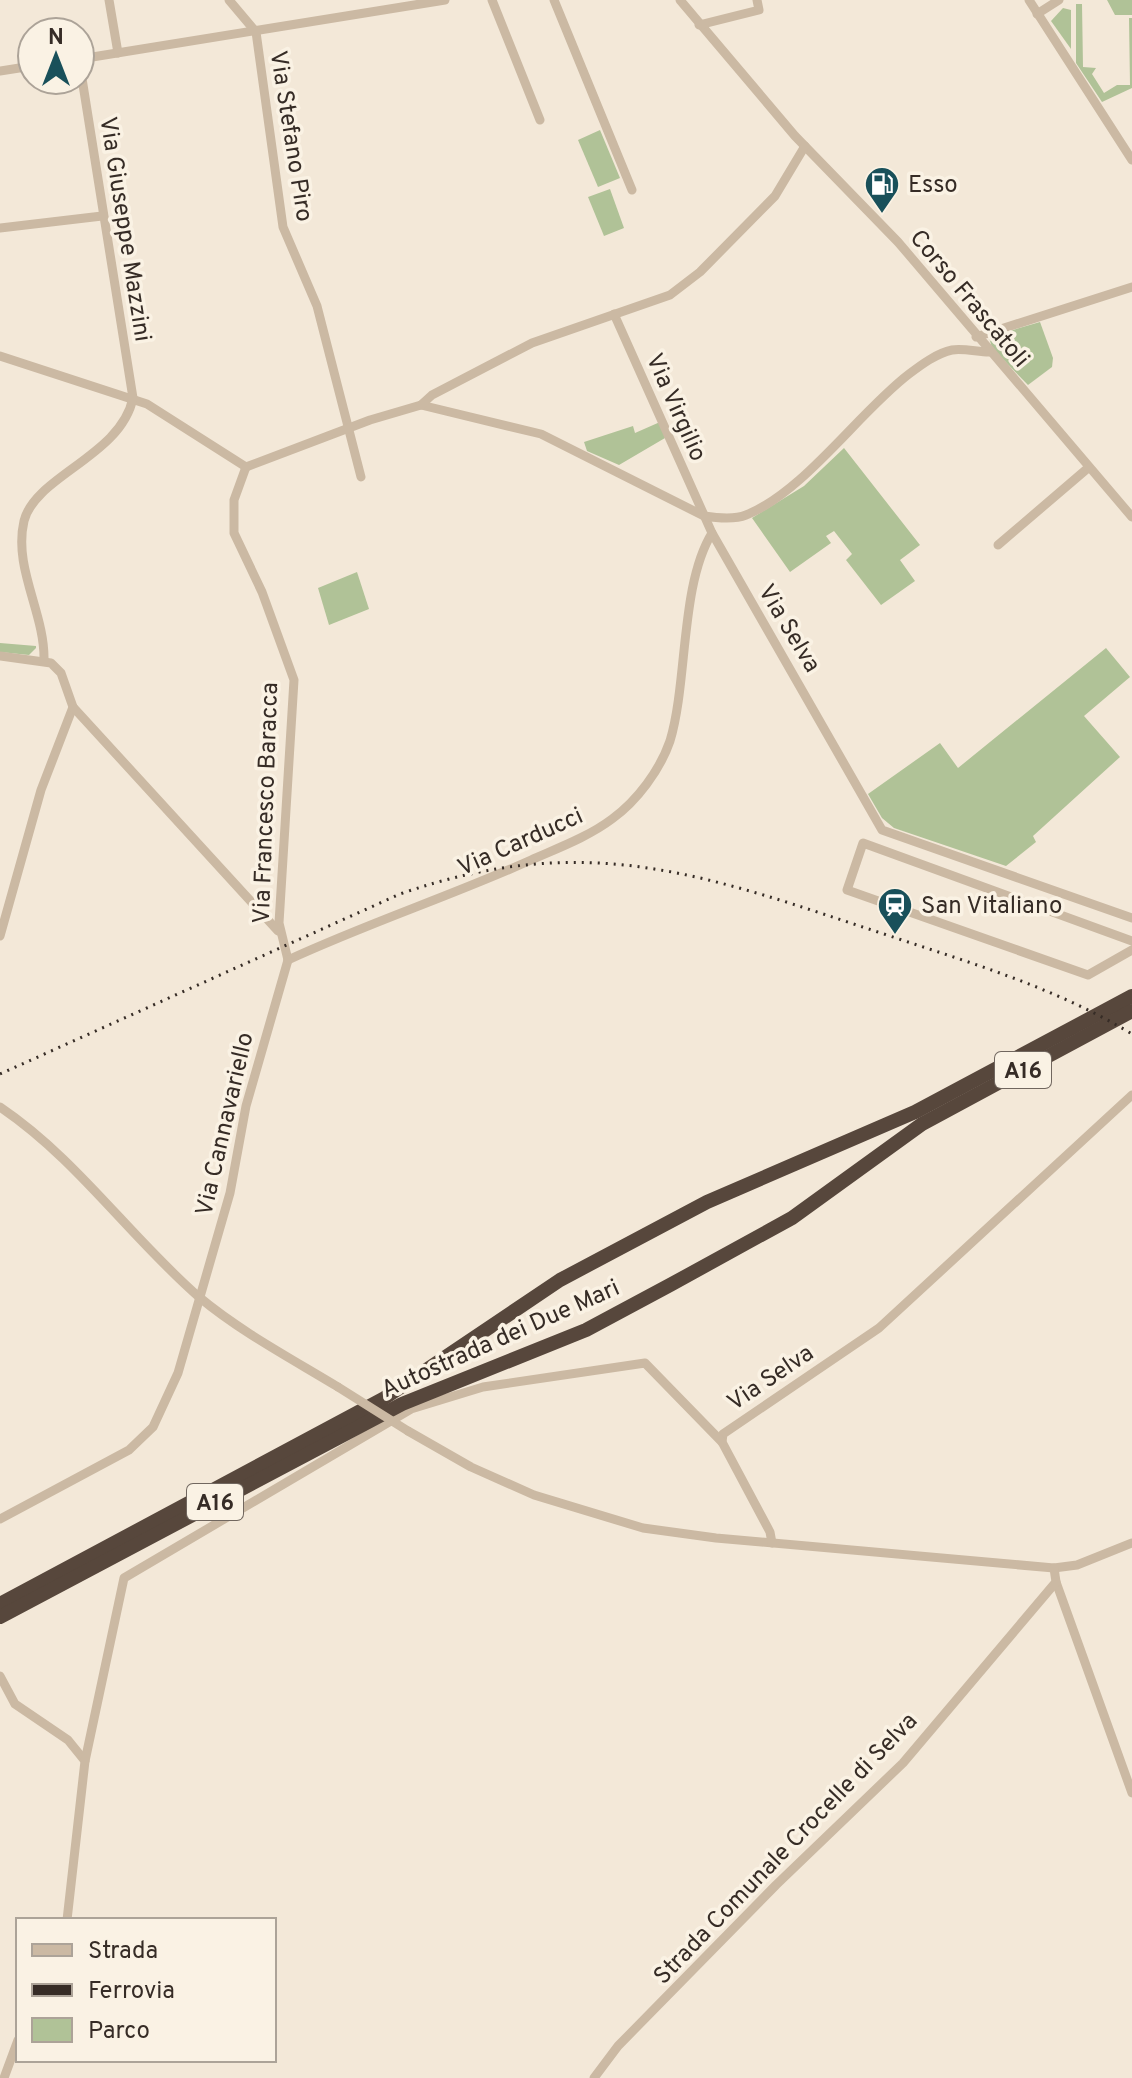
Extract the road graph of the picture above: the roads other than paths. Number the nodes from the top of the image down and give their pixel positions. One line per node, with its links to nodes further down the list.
1 (109, 0): 14 (street)
2 (229, 0): 13 (street)
3 (445, 0): 10 (street)
4 (492, 0): 17 (street)
5 (554, 0): 20 (street)
6 (680, 0): 12 (street, Corso Frascatoli)
7 (757, 0): 12 (street)
8 (1029, 0): 11 (street)
9 (1059, 0): 11 (street)
10 (397, 4): 13 (street)
11 (1037, 14): 19 (street)
12 (699, 25): 18 (street, Corso Frascatoli)
13 (256, 32): 14 (street); 30 (street, Via Stefano Piro)
14 (118, 53): 15 (street)
15 (96, 56)
16 (84, 96): 21 (street, Via Giuseppe Mazzini)
17 (540, 120)
18 (805, 146): 24 (street); 25 (street, Corso Frascatoli)
19 (1132, 160)
20 (632, 190)
21 (102, 216): 22 (street); 28 (street, Via Giuseppe Mazzini)
22 (0, 228)
23 (1132, 287): 25 (street)
24 (614, 314): 29 (street); 34 (street, Via Virgilio)
25 (976, 337): 26 (street, Corso Frascatoli)
26 (990, 354): 32 (street, Corso Frascatoli); 34 (street)
27 (0, 356): 28 (street)
28 (133, 398): 31 (street); 39 (street)
29 (421, 405): 30 (street); 34 (street)
30 (348, 429): 31 (street); 33 (street, Via Stefano Piro)
31 (246, 467): 42 (street, Via Francesco Baracca)
32 (1088, 468): 35 (street, Corso Frascatoli); 37 (street)
33 (361, 477)
34 (704, 516): 36 (street, Via Selva)
35 (1132, 517)
36 (712, 533): 41 (street, Via Selva); 46 (street, Via Carducci)
37 (998, 545)
38 (0, 656): 39 (street)
39 (44, 660): 40 (street)
40 (73, 707): 42 (street); 43 (street)
41 (1132, 918)
42 (279, 932): 46 (street, Via Francesco Baracca)
43 (0, 936)
44 (1132, 941): 45 (street)
45 (1132, 950)
46 (288, 960): 51 (street, Via Cannavariello)
47 (1132, 996): 58 (highway, Autostrada dei Due Mari / A16)
48 (1132, 1011): 59 (highway, Autostrada dei Due Mari / A16)
49 (1132, 1095): 52 (street, Via Selva)
50 (0, 1107): 51 (street)
51 (199, 1297): 53 (street, Via Cannavariello); 54 (street, bridge)
52 (722, 1442): 54 (street, Via Selva); 61 (street)
53 (0, 1519)
54 (772, 1543): 56 (street)
55 (1132, 1543): 56 (street)
56 (1054, 1568): 57 (street)
57 (1056, 1582): 62 (street); 66 (street, Strada Comunale Crocelle di Selva)
58 (0, 1604)
59 (0, 1617)
60 (0, 1676): 61 (street)
61 (85, 1761): 63 (street)
62 (1132, 1793)
63 (67, 1918)
64 (16, 2045): 65 (street)
65 (4, 2078)
66 (594, 2078)

